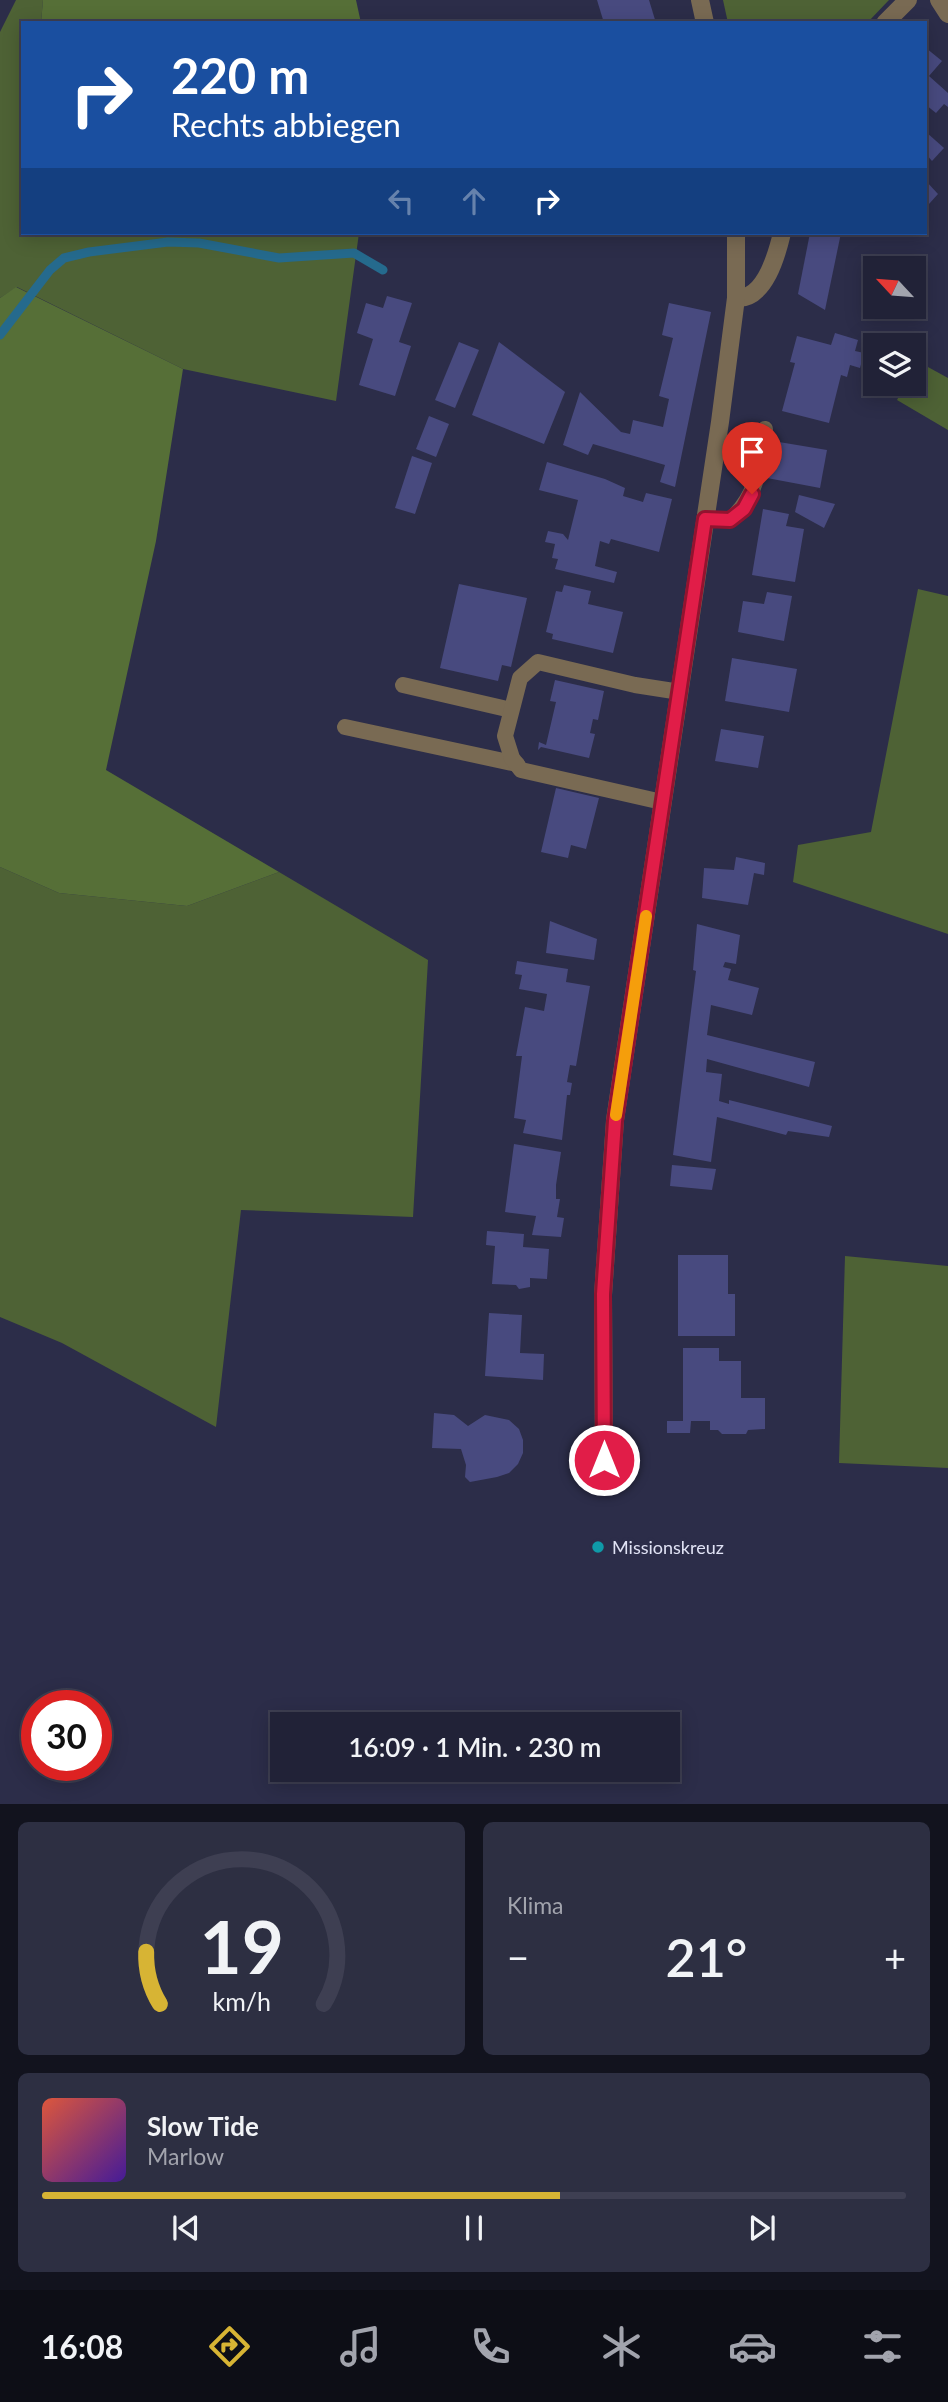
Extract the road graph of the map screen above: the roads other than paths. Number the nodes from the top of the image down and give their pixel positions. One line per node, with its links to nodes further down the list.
1 (700, 0): 5 (street)
2 (908, 0): 6 (street)
3 (939, 0): 4 (street)
4 (948, 14)
5 (705, 21)
6 (887, 21)
7 (736, 235): 9 (street)
8 (781, 235): 9 (street)
9 (736, 298): 11 (street)
10 (765, 429): 11 (lane)
11 (705, 519): 13 (street)
12 (403, 685): 14 (lane)
13 (680, 692): 14 (lane); 17 (street)
14 (511, 710): 16 (lane)
15 (345, 727): 16 (lane)
16 (516, 764): 17 (lane)
17 (662, 802): 18 (street)
18 (604, 1460)

